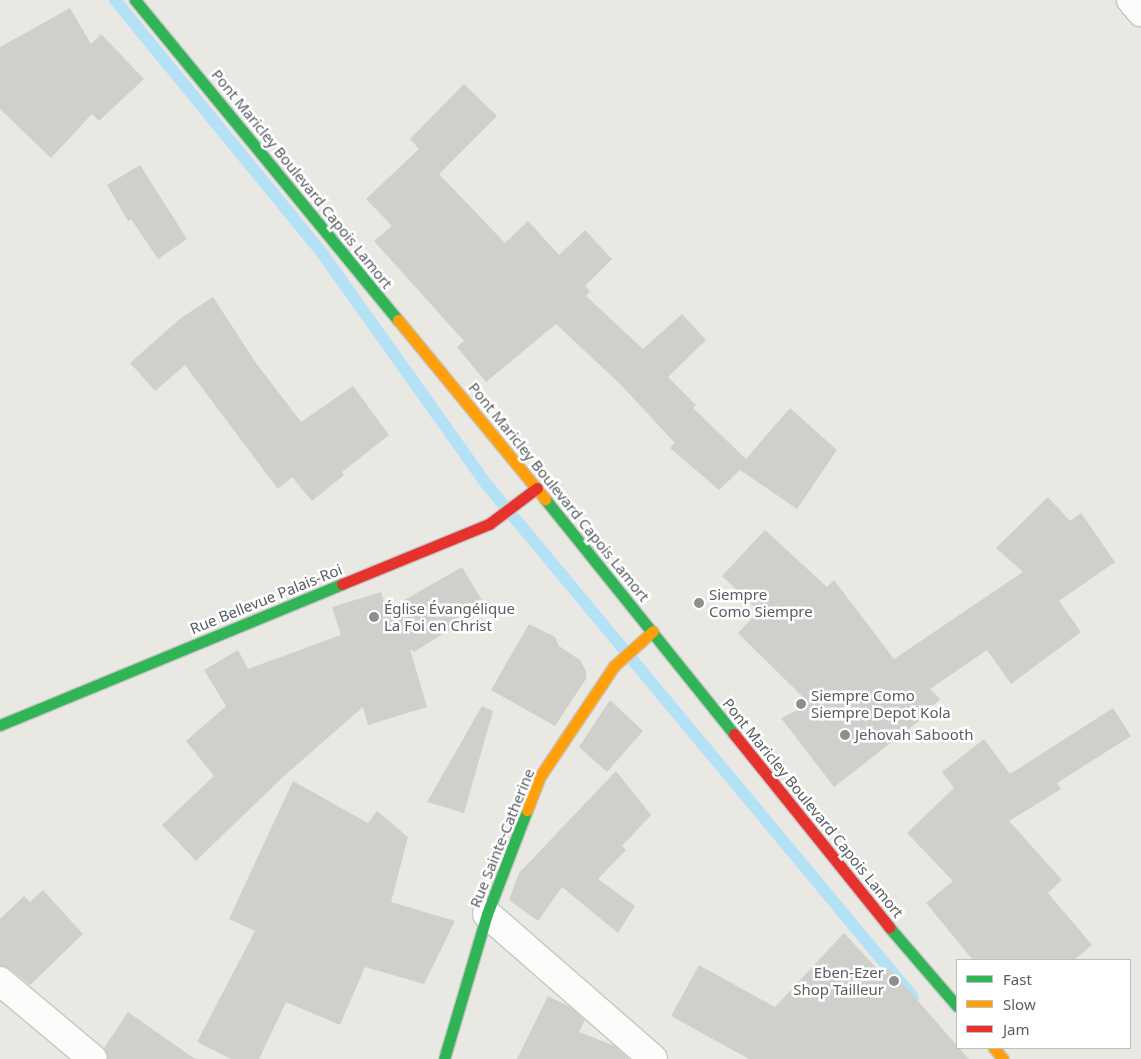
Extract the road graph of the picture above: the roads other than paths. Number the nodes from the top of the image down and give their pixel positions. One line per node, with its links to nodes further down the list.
1 (135, 0): 4 (street, Pont Maricley Boulevard Capois Lamort)
2 (1131, 0): 3 (street)
3 (1141, 12)
4 (537, 488): 5 (street, Pont Maricley Boulevard Capois Lamort); 6 (street, Rue Bellevue Palais-Roi)
5 (653, 631): 7 (street, Rue Sainte-Catherine); 9 (street, Pont Maricley Boulevard Capois Lamort)
6 (0, 725)
7 (487, 914): 12 (street, Rue Sainte-Catherine); 13 (street)
8 (0, 981): 11 (street)
9 (956, 1005)
10 (995, 1049): 14 (street)
11 (93, 1059)
12 (444, 1059)
13 (653, 1059)
14 (1003, 1059)

